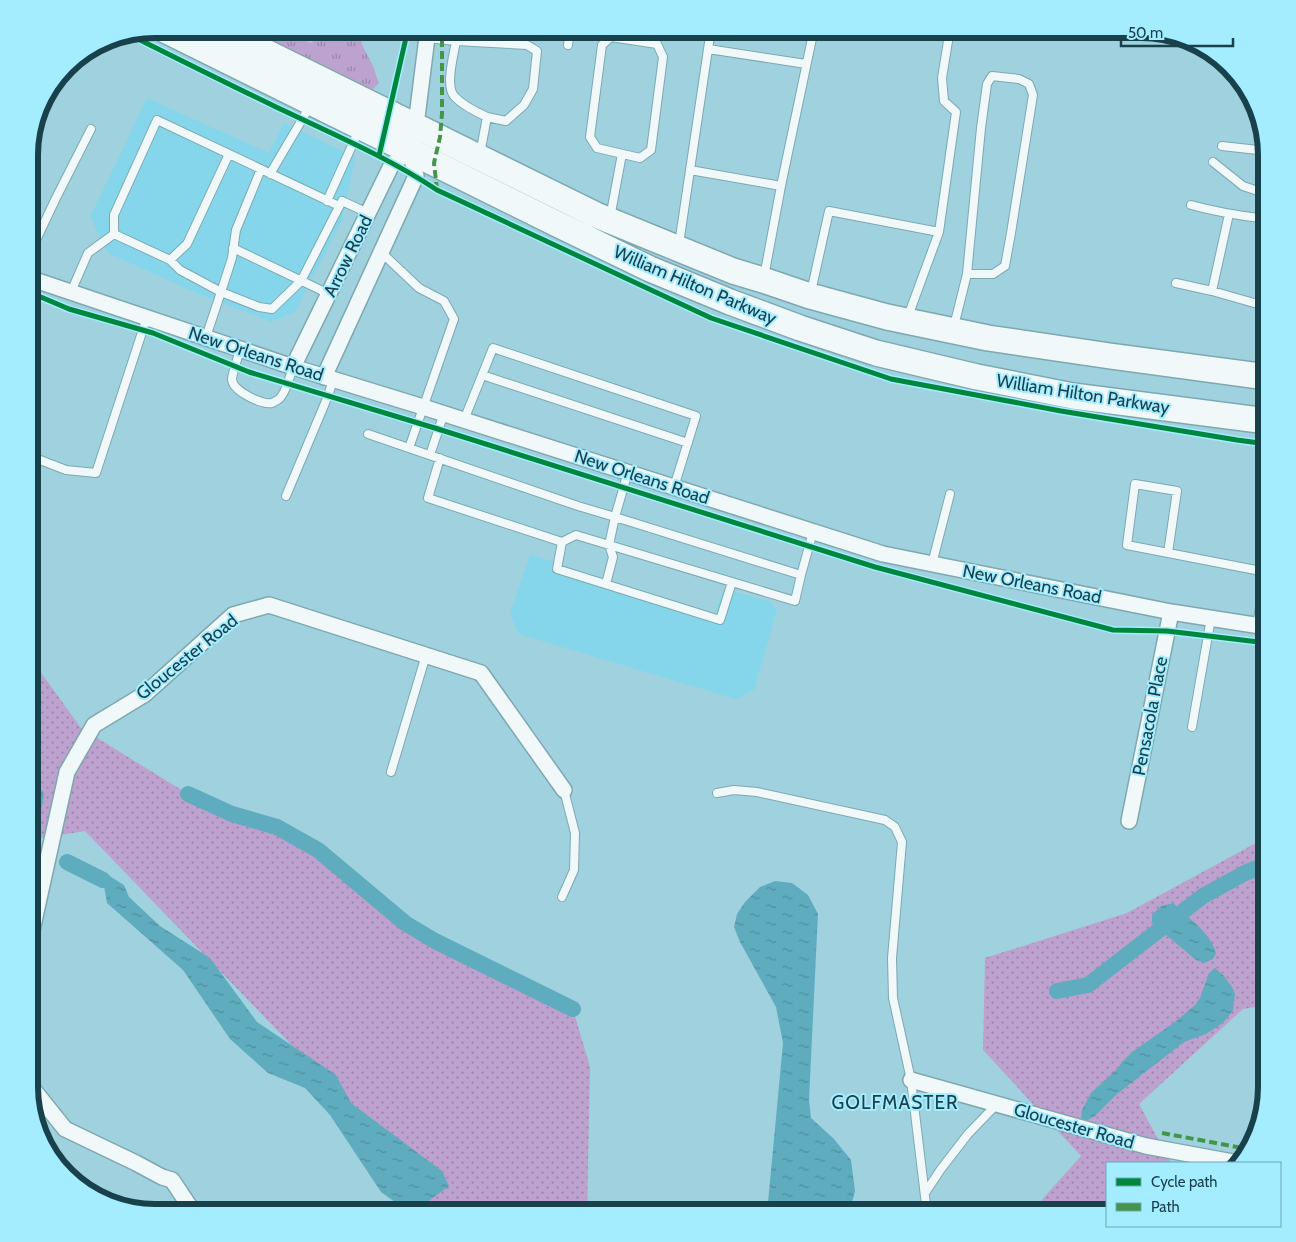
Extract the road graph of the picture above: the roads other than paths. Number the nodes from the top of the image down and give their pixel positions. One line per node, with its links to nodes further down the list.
1 (179, 37): 13 (highway, William Hilton Parkway)
2 (241, 37): 15 (highway, William Hilton Parkway)
3 (427, 37): 15 (street, Arrow Road)
4 (442, 37): 9 (lane)
5 (569, 37): 10 (lane)
6 (710, 37): 11 (lane)
7 (812, 37): 12 (lane)
8 (949, 37): 37 (lane)
9 (456, 41): 14 (lane); 14 (lane)
10 (568, 45)
11 (708, 49): 12 (lane); 26 (lane)
12 (806, 64): 28 (lane)
13 (312, 103): 16 (highway, William Hilton Parkway); 27 (lane)
14 (487, 117): 23 (lane)
15 (416, 125): 20 (street, Arrow Road); 23 (highway, William Hilton Parkway)
16 (360, 126): 20 (highway, William Hilton Parkway); 30 (lane)
17 (91, 129): 39 (lane)
18 (1222, 146): 19 (lane)
19 (1258, 150)
20 (410, 151): 33 (street, Arrow Road); 42 (street, Arrow Road); 60 (highway, William Hilton Parkway)
21 (229, 154): 25 (lane); 38 (lane); 43 (lane)
22 (622, 154): 22 (lane); 36 (lane)
23 (479, 156): 36 (highway, William Hilton Parkway)
24 (1212, 162): 29 (lane)
25 (261, 169): 27 (lane); 40 (lane)
26 (690, 170): 28 (lane); 41 (lane)
27 (270, 174): 30 (lane)
28 (781, 186): 45 (lane)
29 (1258, 191)
30 (327, 201): 32 (lane)
31 (1191, 204): 34 (lane)
32 (339, 206): 33 (lane); 47 (lane)
33 (368, 213): 52 (street, Arrow Road)
34 (1229, 214): 35 (lane); 49 (lane)
35 (1258, 218)
36 (609, 220): 41 (highway, William Hilton Parkway)
37 (940, 232): 53 (lane); 56 (lane)
38 (114, 234): 43 (lane); 50 (lane)
39 (38, 236)
40 (233, 248): 47 (lane); 51 (lane)
41 (678, 248): 45 (highway, William Hilton Parkway)
42 (381, 252): 64 (street, Arrow Road); 65 (lane)
43 (170, 260): 51 (lane)
44 (967, 274): 44 (lane); 57 (lane)
45 (763, 280): 53 (highway, William Hilton Parkway)
46 (38, 281): 50 (street, New Orleans Road)
47 (300, 281): 51 (lane); 52 (lane)
48 (1176, 283): 49 (lane)
49 (1212, 291): 54 (lane)
50 (71, 292): 55 (street, New Orleans Road)
51 (221, 292): 58 (lane)
52 (329, 294): 61 (street, Arrow Road)
53 (810, 296): 56 (highway, William Hilton Parkway)
54 (1258, 303)
55 (146, 317): 58 (street, New Orleans Road); 74 (lane)
56 (906, 321): 57 (highway, William Hilton Parkway)
57 (953, 331): 60 (highway); 63 (highway, William Hilton Parkway)
58 (206, 338): 59 (street, New Orleans Road)
59 (240, 349): 61 (street, New Orleans Road); 61 (lane)
60 (924, 364): 68 (highway, William Hilton Parkway)
61 (293, 367): 64 (street, New Orleans Road)
62 (482, 375): 67 (lane); 70 (lane); 70 (lane)
63 (1258, 376)
64 (328, 378): 65 (street, New Orleans Road); 78 (lane)
65 (423, 407): 66 (street, New Orleans Road); 71 (lane)
66 (444, 413): 67 (street, New Orleans Road); 72 (lane)
67 (464, 420): 75 (street, New Orleans Road)
68 (1258, 420)
69 (368, 434): 71 (lane)
70 (688, 443): 76 (lane)
71 (408, 448): 72 (lane)
72 (430, 455): 73 (lane)
73 (440, 458): 79 (lane); 81 (lane)
74 (38, 459)
75 (628, 472): 76 (street, New Orleans Road); 79 (lane)
76 (674, 487): 80 (street, New Orleans Road)
77 (950, 494): 84 (lane)
78 (286, 496)
79 (616, 517): 82 (lane); 86 (lane)
80 (813, 532): 84 (street, New Orleans Road); 86 (lane)
81 (562, 542): 82 (lane); 88 (lane)
82 (609, 545): 87 (lane); 88 (lane)
83 (1168, 553): 83 (lane); 85 (lane)
84 (932, 564): 89 (street, New Orleans Road)
85 (1258, 568)
86 (801, 576): 87 (lane)
87 (732, 582): 88 (lane)
88 (606, 584)
89 (1171, 612): 90 (street, New Orleans Road); 97 (street, Pensacola Place)
90 (1211, 618): 91 (street, New Orleans Road); 93 (lane)
91 (1258, 625)
92 (426, 655): 94 (lane); 95 (street, Gloucester Road); 99 (street, Gloucester Road)
93 (1192, 727)
94 (391, 772)
95 (564, 790): 98 (lane)
96 (716, 793): 100 (lane)
97 (1129, 821)
98 (562, 897)
99 (38, 903)
100 (912, 1080): 102 (street, Gloucester Road); 104 (lane)
101 (38, 1095): 105 (street)
102 (997, 1104): 103 (street, Gloucester Road); 104 (lane)
103 (1231, 1162)
104 (925, 1193): 106 (lane)
105 (188, 1204)
106 (926, 1204)

